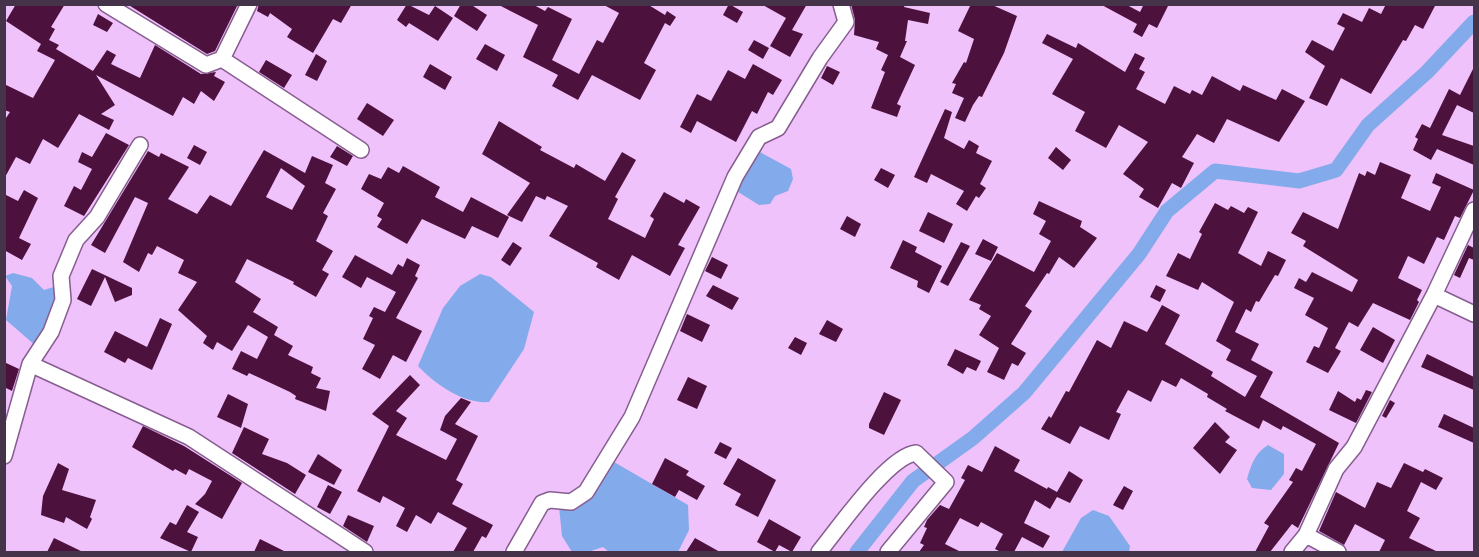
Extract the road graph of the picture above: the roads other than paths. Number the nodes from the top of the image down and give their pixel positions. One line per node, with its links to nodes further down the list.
1 (106, 4): 4 (street)
2 (249, 4): 4 (street)
3 (841, 4): 14 (street)
4 (222, 59): 6 (street)
5 (140, 145): 10 (street)
6 (361, 150)
7 (1474, 210): 8 (street)
8 (1434, 295): 9 (street); 12 (street)
9 (1474, 314)
10 (30, 364): 11 (street); 13 (street)
11 (4, 456)
12 (1306, 535): 17 (street); 18 (street)
13 (365, 552)
14 (514, 552)
15 (819, 552): 16 (street)
16 (888, 552)
17 (1292, 552)
18 (1338, 552)

